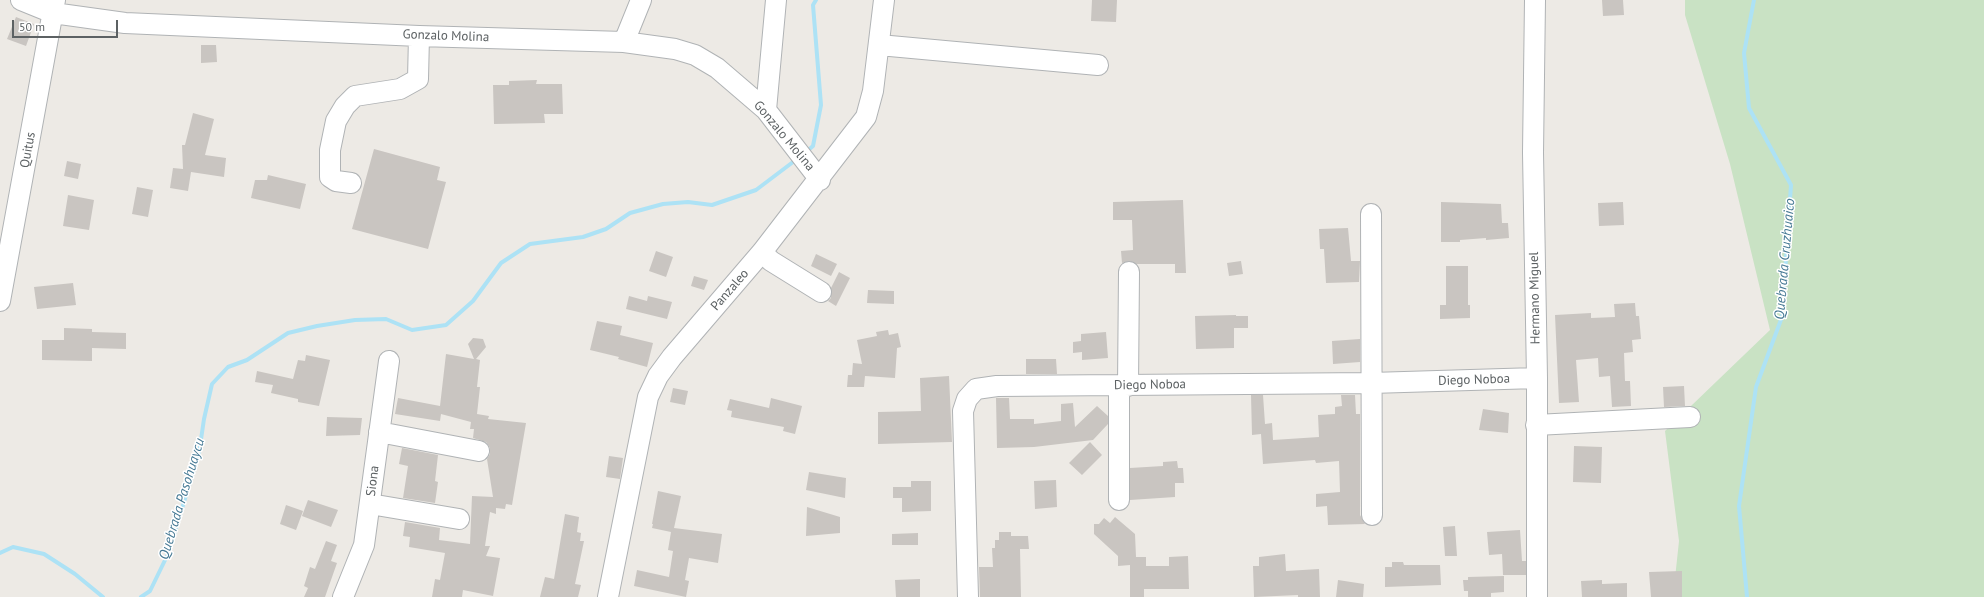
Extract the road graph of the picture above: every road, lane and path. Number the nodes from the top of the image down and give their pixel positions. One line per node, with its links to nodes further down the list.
1 (21, 0): 6 (street, Gonzalo Molina)
2 (641, 0): 8 (street)
3 (776, 0): 11 (street)
4 (884, 0): 9 (street, Panzaleo)
5 (1534, 0): 21 (street, Hermano Miguel)
6 (54, 7): 7 (street, Gonzalo Molina); 15 (street, Quitus)
7 (419, 36): 8 (street, Gonzalo Molina); 13 (street)
8 (624, 42): 11 (street, Gonzalo Molina)
9 (879, 45): 10 (street); 12 (street, Panzaleo)
10 (1098, 65)
11 (766, 110): 12 (street, Gonzalo Molina)
12 (820, 180): 16 (street, Panzaleo)
13 (351, 183)
14 (1372, 214): 22 (street)
15 (5, 244): 19 (street, Quitus)
16 (762, 252): 18 (street); 33 (street, Panzaleo)
17 (1128, 272): 23 (street)
18 (821, 292)
19 (0, 301)
20 (389, 361): 26 (street, Siona)
21 (1536, 378): 22 (street, Diego Noboa); 25 (street, Hermano Miguel)
22 (1371, 383): 23 (street, Diego Noboa); 30 (street)
23 (1124, 386): 28 (street); 34 (street, Diego Noboa)
24 (1690, 418): 25 (street)
25 (1536, 425): 35 (street, Hermano Miguel)
26 (379, 432): 27 (street); 29 (street, Siona)
27 (479, 451)
28 (1119, 500)
29 (370, 504): 31 (street); 32 (street, Siona)
30 (1372, 515)
31 (459, 519)
32 (343, 597)
33 (608, 597)
34 (968, 597)
35 (1537, 597)

